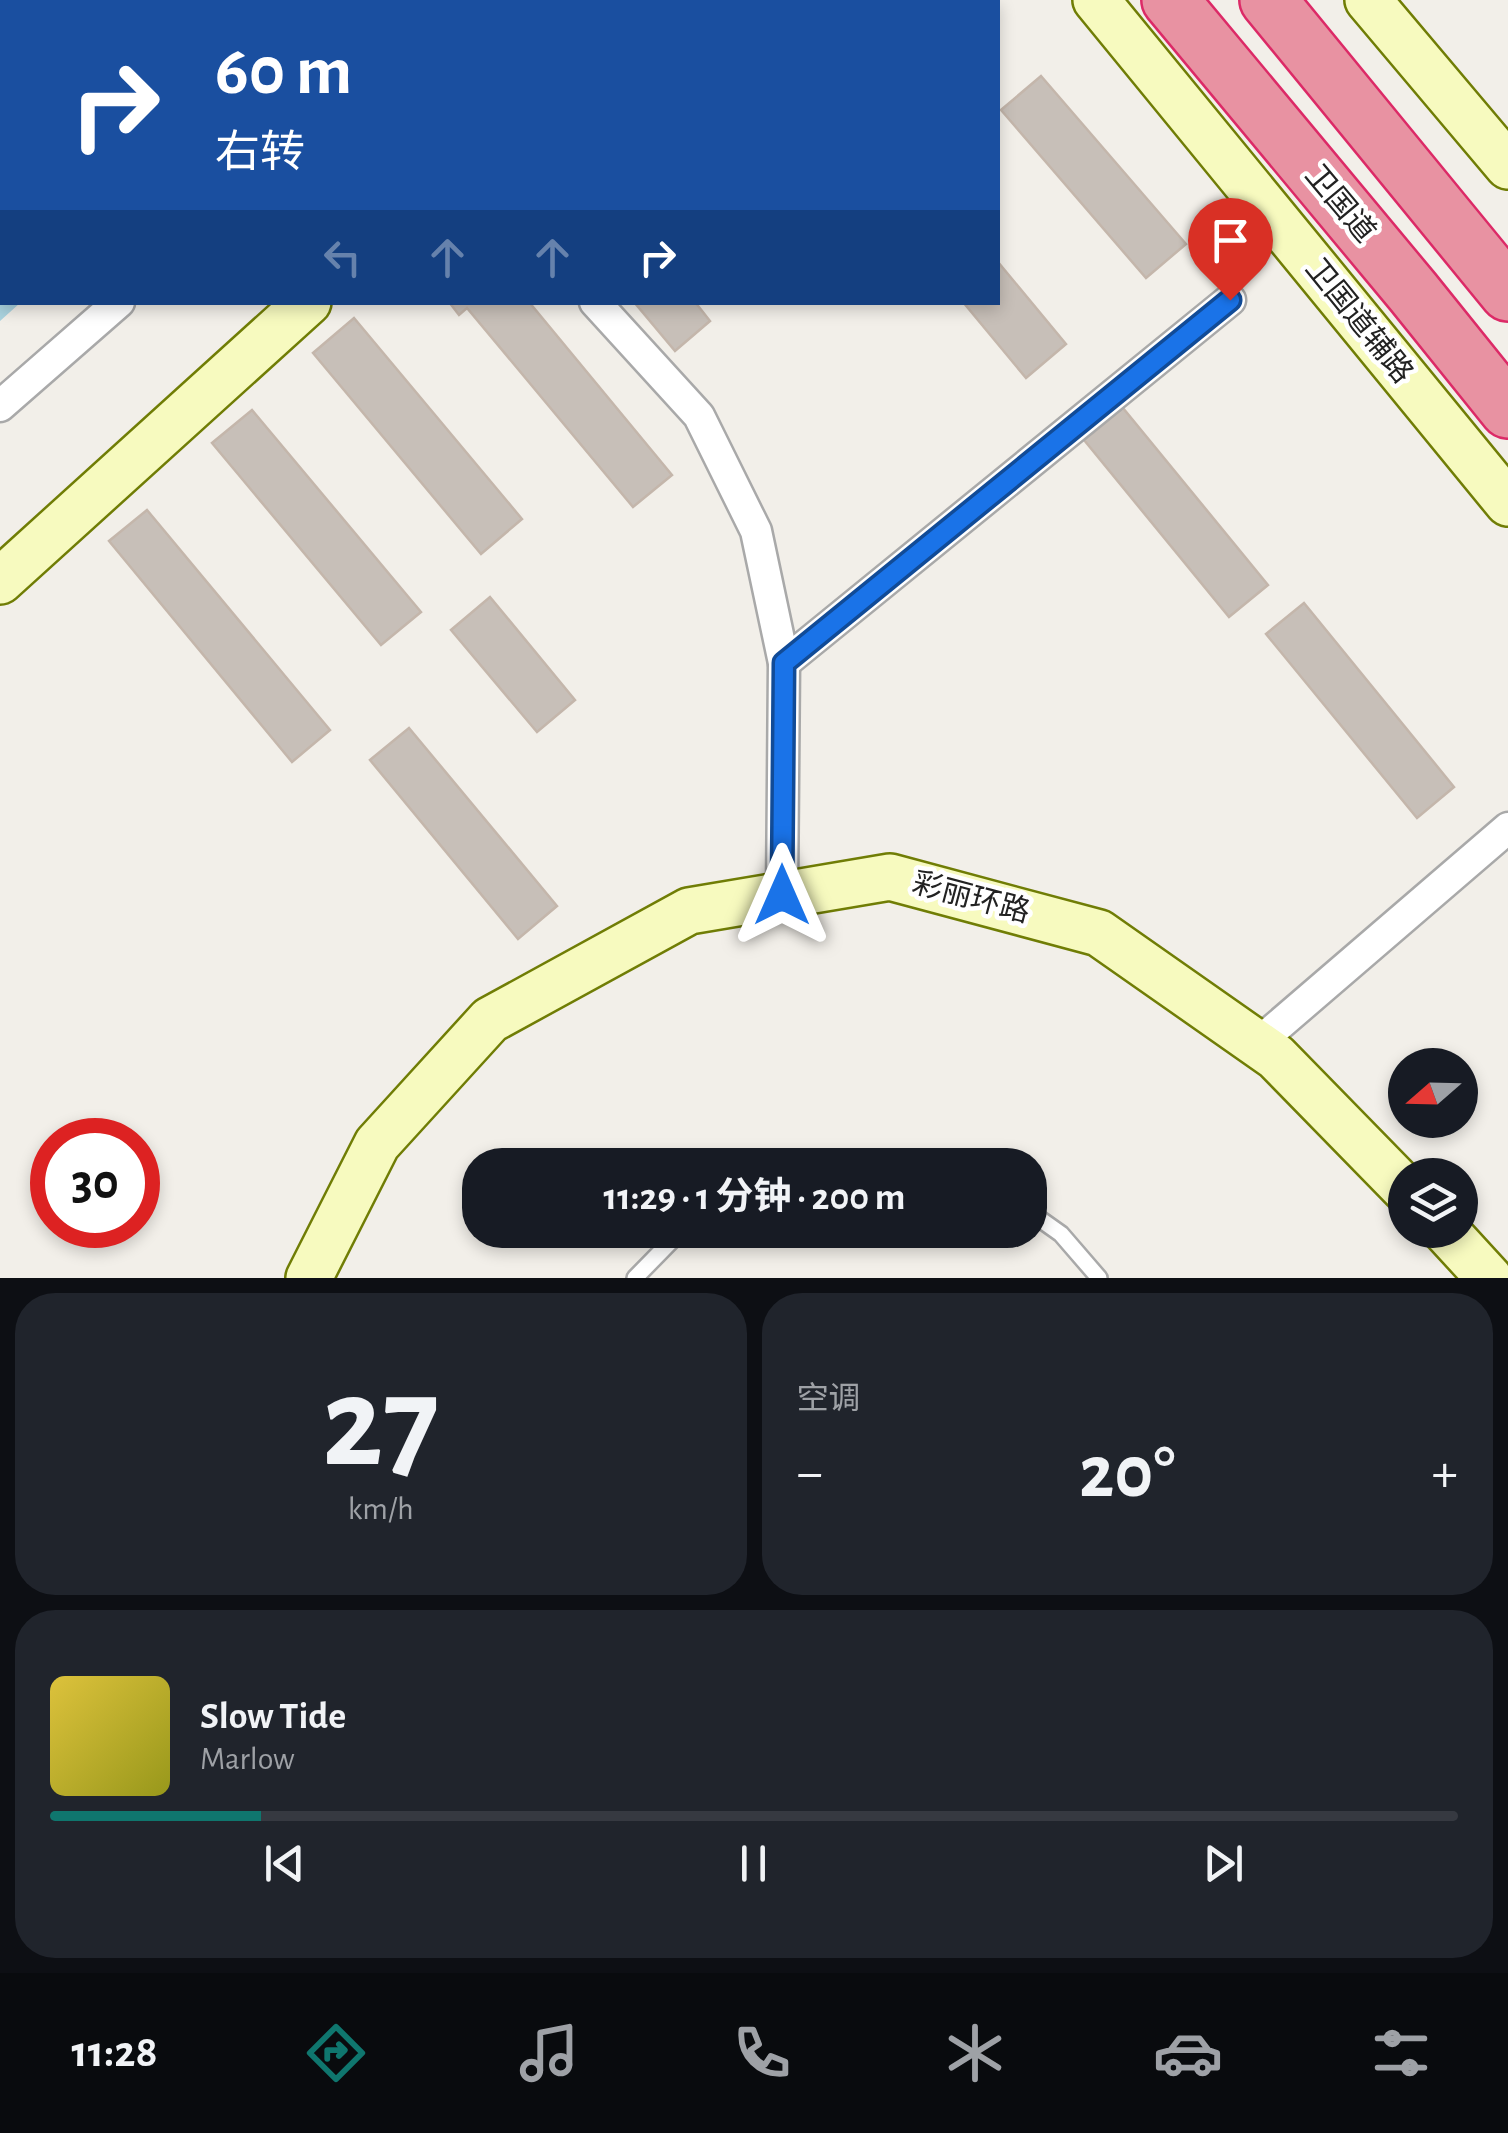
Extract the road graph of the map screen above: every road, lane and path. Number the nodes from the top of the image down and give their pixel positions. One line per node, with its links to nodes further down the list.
1 (1096, 0): 13 (street, 卫国道辅路)
2 (1170, 0): 12 (highway, 卫国道)
3 (1268, 0): 6 (highway)
4 (1368, 0): 5 (street)
5 (1508, 166)
6 (1508, 292)
7 (1230, 300): 15 (street)
8 (115, 305): 11 (street)
9 (305, 305): 14 (street)
10 (597, 305): 15 (street)
11 (0, 406)
12 (1508, 410)
13 (1508, 503)
14 (0, 581)
15 (784, 663): 17 (street)
16 (1508, 828): 18 (street)
17 (782, 895): 18 (street, 彩丽环路); 23 (street, 彩丽环路)
18 (1258, 1044): 19 (street, 彩丽环路)
19 (1388, 1171)
20 (1047, 1224): 25 (lane)
21 (664, 1248): 24 (lane)
22 (1462, 1248): 26 (street)
23 (310, 1278)
24 (634, 1278)
25 (1099, 1278)
26 (1489, 1278)

